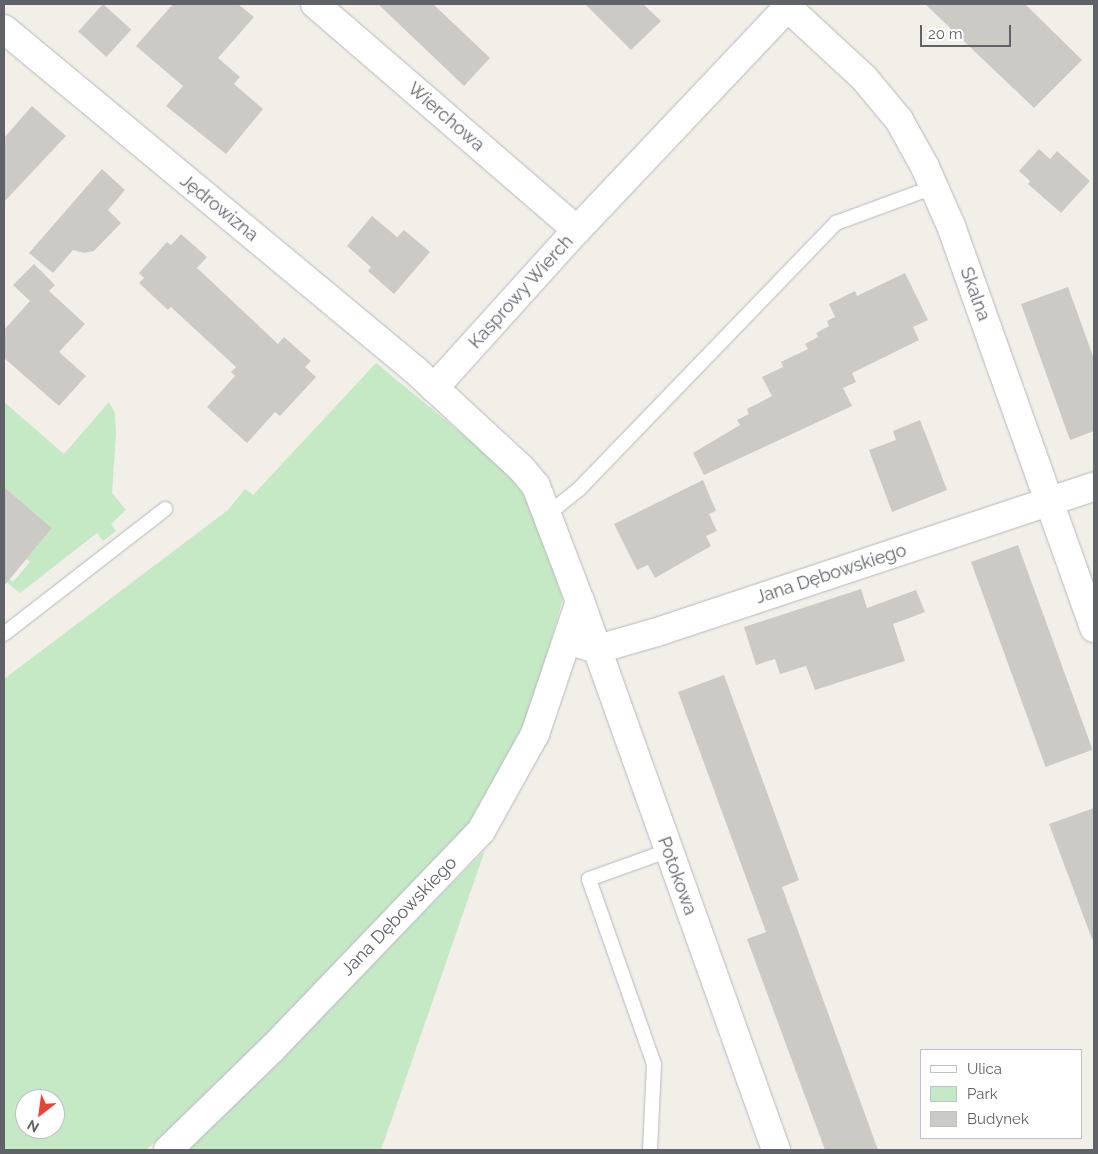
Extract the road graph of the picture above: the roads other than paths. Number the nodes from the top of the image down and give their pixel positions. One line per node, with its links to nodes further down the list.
1 (315, 4): 5 (street, Wierchowa)
2 (787, 5): 4 (street, Skalna); 5 (street, Kasprowy Wierch)
3 (4, 29): 6 (street, Jędrowizna)
4 (934, 186): 8 (street, Skalna); 10 (lane)
5 (577, 230): 6 (street, Kasprowy Wierch)
6 (434, 388): 10 (street)
7 (1094, 487): 8 (street, Jana Dębowskiego)
8 (1050, 502): 12 (street, Skalna); 15 (street, Jana Dębowskiego)
9 (165, 509): 13 (lane)
10 (547, 515): 11 (street)
11 (580, 601): 14 (street, Jana Dębowskiego); 15 (street, Potokowa)
12 (1094, 628)
13 (4, 634)
14 (567, 640): 15 (street); 17 (street, Jana Dębowskiego)
15 (598, 649): 16 (street, Potokowa)
16 (667, 851): 18 (lane); 19 (street, Potokowa)
17 (168, 1150)
18 (650, 1150)
19 (776, 1150)

